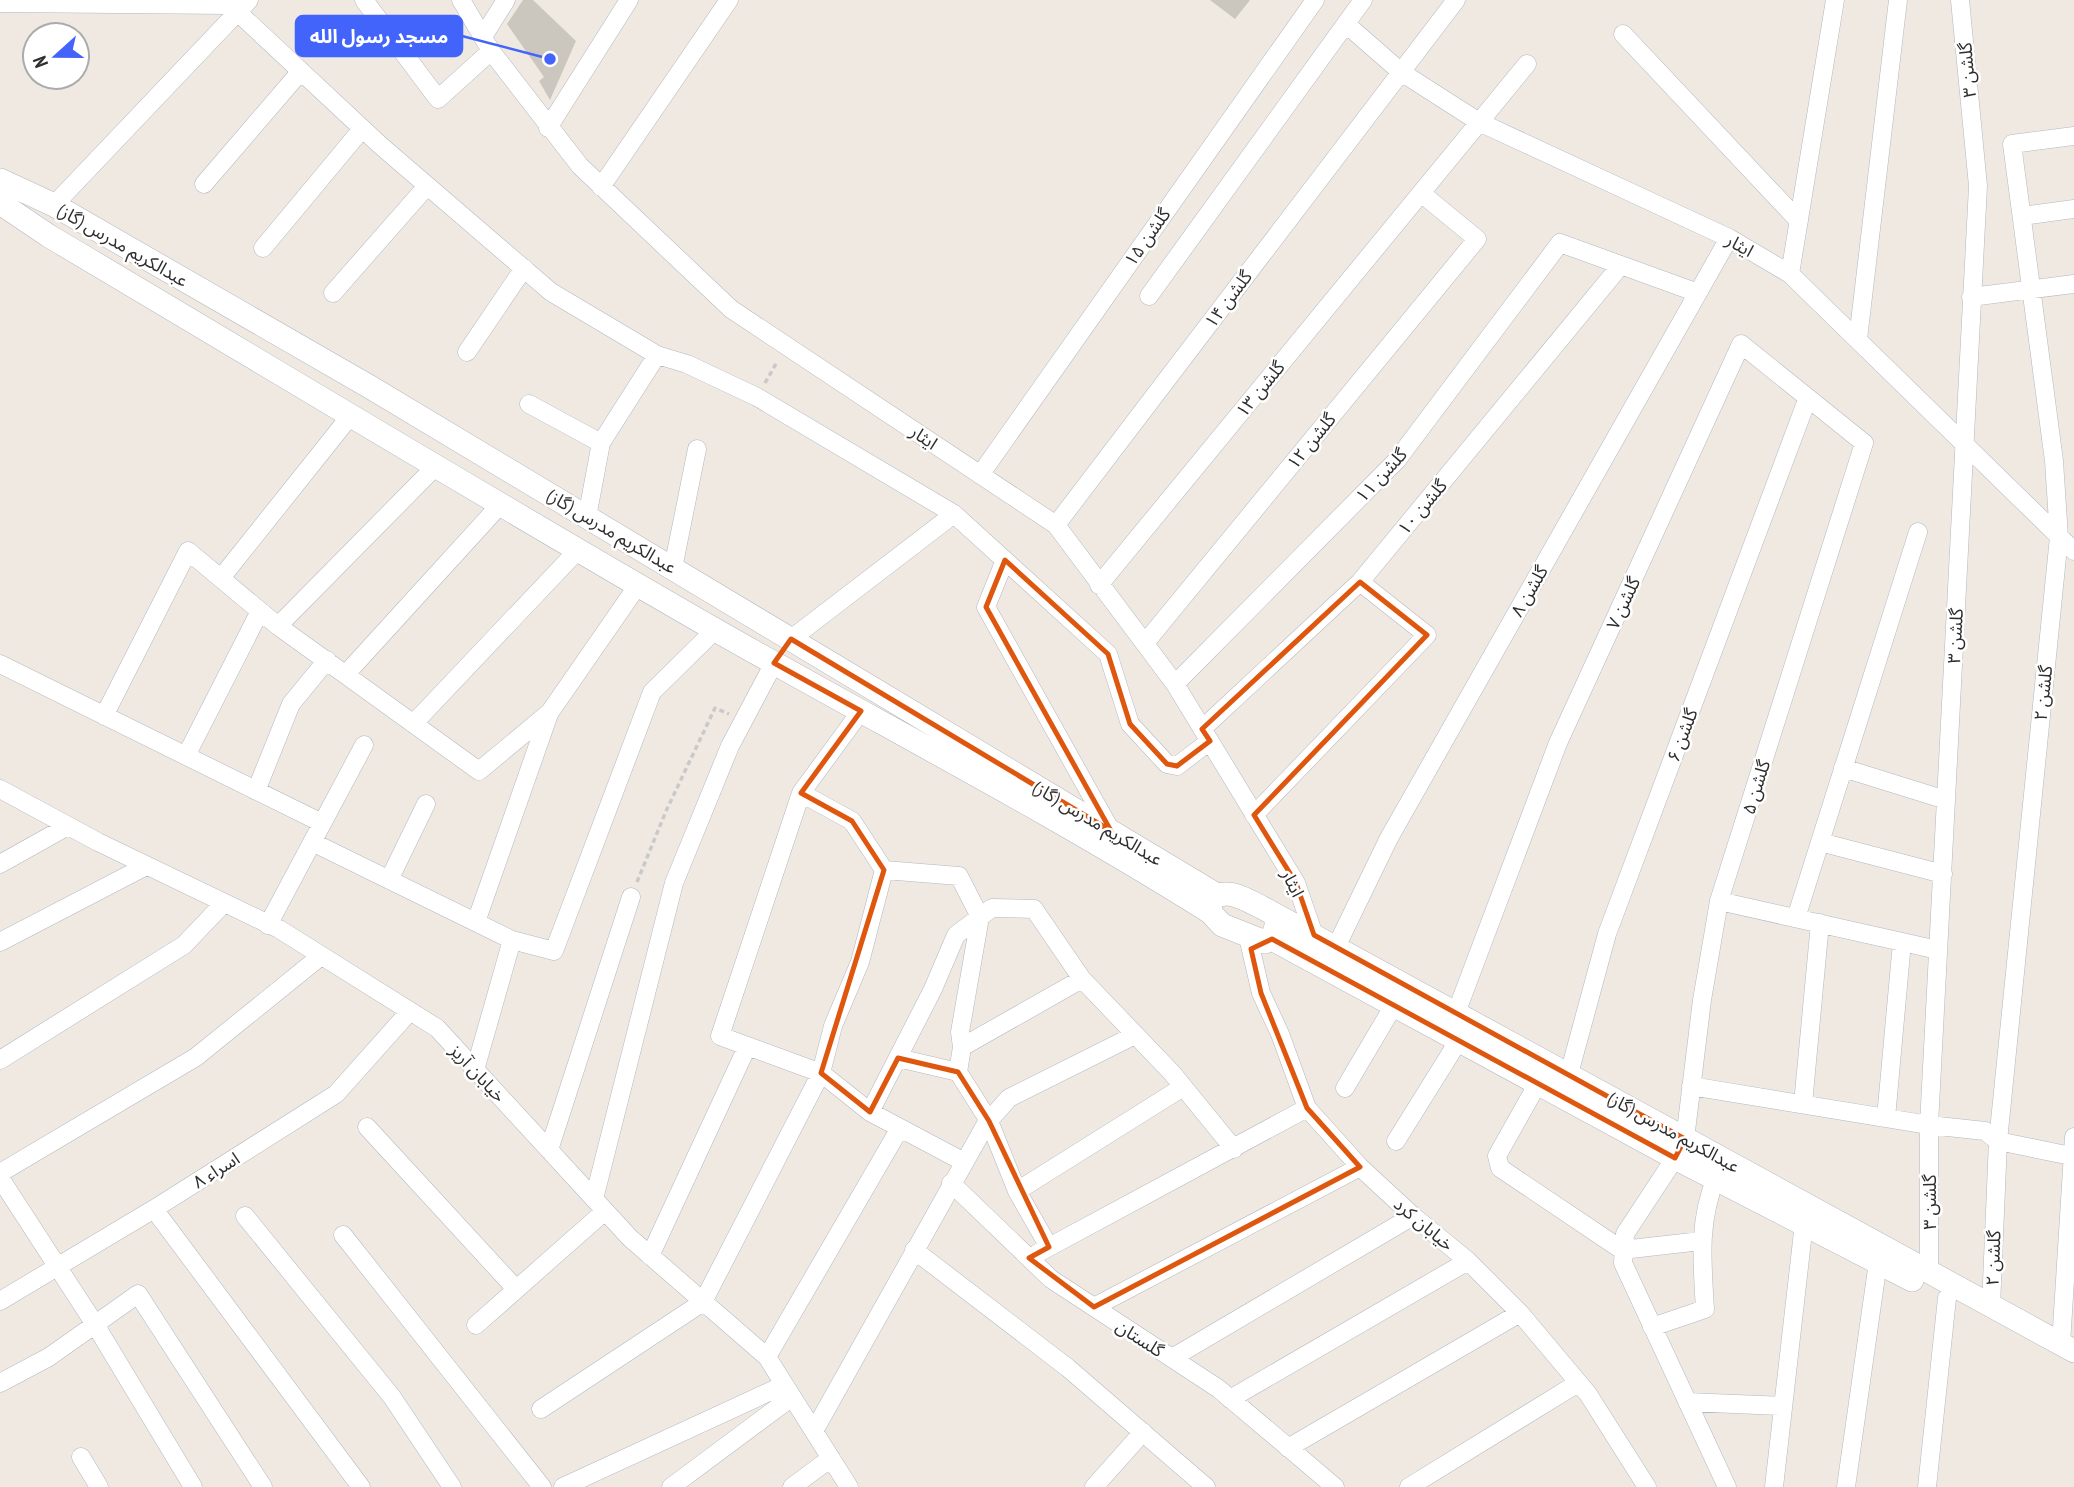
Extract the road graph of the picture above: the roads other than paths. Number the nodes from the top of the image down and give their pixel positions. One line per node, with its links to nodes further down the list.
1 (364, 0): 16 (street)
2 (461, 0): 16 (street, ایثار)
3 (506, 0): 16 (street)
4 (629, 0): 21 (street)
5 (729, 0): 27 (street)
6 (1315, 0): 56 (street, گلشن ۱۵)
7 (1363, 0): 14 (street)
8 (1455, 0): 19 (street, گلشن ۱۴)
9 (1835, 0): 33 (street)
10 (1898, 0): 45 (street)
11 (1961, 0): 44 (street, گلشن ۳)
12 (0, 3): 13 (street)
13 (244, 6): 18 (street, گلشن ۱۰); 30 (street)
14 (1346, 24): 19 (street, ایثار); 43 (street)
15 (1623, 34): 33 (street)
16 (487, 43): 21 (street, ایثار)
17 (1527, 64): 20 (street, گلشن ۱۳)
18 (301, 71): 22 (street, گلشن ۱۰); 25 (street)
19 (1401, 72): 20 (street, ایثار); 60 (street, گلشن ۱۴)
20 (1479, 122): 28 (street, گلشن ۱۳); 34 (street, ایثار)
21 (548, 128): 27 (street, ایثار)
22 (362, 129): 26 (street, گلشن ۱۰); 35 (street)
23 (2074, 136): 32 (street, گلشن ۲)
24 (0, 180): 30 (street, عبدالکریم مدرس (گاز))
25 (204, 184)
26 (427, 186): 37 (street, گلشن ۱۰); 41 (street)
27 (601, 187): 56 (street, ایثار)
28 (1421, 193): 69 (street, گلشن ۱۳); 75 (street, گلشن ۱۲)
29 (0, 203): 50 (street, عبدالکریم مدرس (گاز))
30 (54, 205): 59 (street, عبدالکریم مدرس (گاز))
31 (2074, 209): 32 (street)
32 (2022, 216): 40 (street, گلشن ۲)
33 (1799, 221): 38 (street)
34 (1729, 238): 38 (street, ایثار); 42 (street, گلشن ۸)
35 (263, 248)
36 (1621, 265): 42 (street); 68 (street, گلشن ۱۰); 80 (street, گلشن ۱۱)
37 (524, 268): 46 (street); 47 (street, گلشن ۱۰)
38 (1790, 274): 45 (street, ایثار)
39 (2074, 284): 40 (street)
40 (2031, 290): 44 (street); 62 (street, گلشن ۲)
41 (333, 293)
42 (1698, 293): 121 (street, گلشن ۸)
43 (1149, 296)
44 (1971, 297): 51 (street, گلشن ۳)
45 (1858, 339): 51 (street, ایثار)
46 (467, 352)
47 (657, 355): 52 (street); 58 (street, گلشن ۱۰)
48 (1807, 400): 53 (street, گلشن ۷); 127 (street, گلشن ۷); 137 (street, گلشن ۶)
49 (529, 404): 52 (street)
50 (351, 415): 55 (street, عبدالکریم مدرس (گاز)); 67 (street)
51 (1965, 442): 62 (street, ایثار); 92 (street, گلشن ۳)
52 (601, 443): 59 (street)
53 (1864, 443): 106 (street, گلشن ۵)
54 (697, 449): 66 (street)
55 (435, 467): 57 (street, عبدالکریم مدرس (گاز)); 72 (street)
56 (980, 475): 60 (street, ایثار)
57 (499, 506): 63 (street, عبدالکریم مدرس (گاز)); 79 (street)
58 (954, 514): 65 (street, گلشن ۱۰); 74 (street)
59 (587, 517): 66 (street, عبدالکریم مدرس (گاز))
60 (1056, 525): 69 (street, ایثار)
61 (1918, 532): 88 (street)
62 (2059, 537): 64 (street, ایثار); 152 (street, گلشن ۲)
63 (577, 551): 70 (street, عبدالکریم مدرس (گاز)); 84 (street)
64 (2074, 551)
65 (1005, 560): 85 (street, گلشن ۱۰); 97 (street)
66 (673, 568): 74 (street, عبدالکریم مدرس (گاز))
67 (220, 578): 71 (street); 83 (street)
68 (1360, 582): 85 (street, گلشن ۱۰); 94 (street)
69 (1099, 585): 75 (street, ایثار)
70 (638, 586): 73 (street, عبدالکریم مدرس (گاز)); 82 (street)
71 (260, 611): 72 (street); 87 (street)
72 (278, 626): 76 (street)
73 (715, 630): 77 (street, عبدالکریم مدرس (گاز)); 118 (street)
74 (791, 639): 77 (street); 97 (street, عبدالکریم مدرس (گاز))
75 (1145, 643): 80 (street, ایثار)
76 (327, 660): 79 (street); 90 (street)
77 (774, 663): 81 (street, عبدالکریم مدرس (گاز)); 163 (street)
78 (0, 664): 83 (street)
79 (346, 674): 84 (street)
80 (1175, 684): 85 (street, ایثار)
81 (861, 711): 91 (street); 108 (street, عبدالکریم مدرس (گاز))
82 (550, 712): 84 (street); 112 (street)
83 (104, 716): 87 (street)
84 (414, 723)
85 (1206, 735): 94 (street, ایثار)
86 (363, 745): 95 (street)
87 (187, 754): 90 (street)
88 (1843, 768): 92 (street); 99 (street)
89 (0, 789): 96 (street, خیابان آریز)
90 (256, 791): 95 (street)
91 (801, 793): 102 (street); 131 (street)
92 (1946, 800): 103 (street, گلشن ۳)
93 (426, 804): 104 (street)
94 (1254, 815): 115 (street, ایثار)
95 (322, 823): 98 (street)
96 (68, 826): 100 (street); 101 (street, خیابان آریز)
97 (1111, 831): 108 (street, عبدالکریم مدرس (گاز))
98 (312, 842): 104 (street); 114 (street)
99 (1820, 842): 103 (street); 111 (street)
100 (0, 864)
101 (146, 866): 107 (street, خیابان آریز); 119 (street)
102 (884, 870): 110 (street); 136 (street)
103 (1942, 874): 122 (street, گلشن ۳)
104 (389, 880): 112 (street)
105 (631, 897): 155 (street)
106 (1720, 901): 111 (street); 139 (street, گلشن ۵)
107 (225, 903): 114 (street, خیابان آریز); 133 (street)
108 (1213, 904): 109 (street, عبدالکریم مدرس (گاز)); 116 (street)
109 (1273, 915): 115 (street, عبدالکریم مدرس (گاز)); 117 (street)
110 (980, 917): 124 (street); 130 (street); 132 (street)
111 (1796, 918): 113 (street)
112 (476, 922): 118 (street)
113 (1820, 923): 120 (street); 142 (street)
114 (268, 925): 123 (street, خیابان آریز)
115 (1314, 935): 121 (street, عبدالکریم مدرس (گاز))
116 (1248, 937): 117 (street); 143 (street, خیابان کرد)
117 (1272, 939): 125 (street, عبدالکریم مدرس (گاز))
118 (512, 940): 134 (street)
119 (0, 942)
120 (1902, 942): 122 (street); 145 (street)
121 (1336, 947): 127 (street, عبدالکریم مدرس (گاز))
122 (1938, 950): 147 (street, گلشن ۳)
123 (321, 956): 126 (street, خیابان آریز); 159 (street)
124 (1082, 979): 128 (street); 130 (street)
125 (1394, 1005): 129 (street, عبدالکریم مدرس (گاز)); 141 (street)
126 (410, 1011): 134 (street, خیابان آریز); 164 (street, اسراء ۸)
127 (1457, 1013): 137 (street, عبدالکریم مدرس (گاز))
128 (1135, 1035): 140 (street); 146 (street)
129 (1459, 1040): 138 (street, عبدالکریم مدرس (گاز)); 151 (street)
130 (962, 1047): 135 (street)
131 (747, 1048): 136 (street); 173 (street)
132 (898, 1058): 135 (street); 144 (street)
133 (0, 1060)
134 (475, 1070): 155 (street, خیابان آریز)
135 (958, 1072): 146 (street)
136 (821, 1073): 144 (street); 182 (street)
137 (1569, 1074): 153 (street, عبدالکریم مدرس (گاز))
138 (1538, 1083): 153 (street, عبدالکریم مدرس (گاز)); 172 (street)
139 (1692, 1086): 142 (street); 153 (street, گلشن ۵)
140 (1183, 1087): 154 (street); 162 (street)
141 (1345, 1088)
142 (1802, 1104): 145 (street)
143 (1307, 1108): 154 (street); 158 (street, خیابان کرد)
144 (870, 1112): 149 (street)
145 (1886, 1118): 147 (street)
146 (989, 1121): 157 (street); 162 (street)
147 (1929, 1125): 152 (street); 178 (street, گلشن ۳)
148 (367, 1127): 179 (street)
149 (900, 1128): 157 (street); 190 (street)
150 (2074, 1137): 156 (street)
151 (1396, 1141)
152 (1998, 1141): 156 (street); 183 (street, گلشن ۲)
153 (1680, 1148): 160 (street, عبدالکریم مدرس (گاز)); 172 (street); 178 (street, عبدالکریم مدرس (گاز))
154 (1234, 1149): 170 (street)
155 (549, 1150): 163 (street, خیابان آریز)
156 (2071, 1156): 189 (street)
157 (964, 1162): 161 (street)
158 (1360, 1167): 166 (street, خیابان کرد); 184 (street)
159 (0, 1176): 177 (street)
160 (1716, 1177): 167 (street, عبدالکریم مدرس (گاز)); 169 (street)
161 (951, 1183): 171 (street); 174 (street, گلستان)
162 (1017, 1191): 170 (street)
163 (599, 1205): 173 (street, خیابان آریز); 179 (street)
164 (154, 1209): 177 (street, اسراء ۸); 209 (street)
165 (245, 1216): 210 (street)
166 (1413, 1216): 175 (street, خیابان کرد); 191 (street)
167 (1804, 1223): 176 (street, عبدالکریم مدرس (گاز)); 198 (street)
168 (343, 1235): 211 (street)
169 (1701, 1241): 172 (street); 188 (street)
170 (1049, 1247): 174 (street)
171 (914, 1250): 200 (street); 201 (street)
172 (1622, 1250): 188 (street)
173 (650, 1256): 182 (street, خیابان آریز)
174 (1029, 1258): 184 (street, گلستان)
175 (1468, 1261): 185 (street, خیابان کرد); 196 (street)
176 (1878, 1262): 180 (street, عبدالکریم مدرس (گاز)); 222 (street)
177 (56, 1268): 181 (street, اسراء ۸); 187 (street)
178 (1929, 1272): 180 (street, عبدالکریم مدرس (گاز))
179 (516, 1289): 186 (street)
180 (1949, 1291): 183 (street, عبدالکریم مدرس (گاز)); 192 (street, عبدالکریم مدرس (گاز)); 223 (street)
181 (0, 1301)
182 (703, 1302): 190 (street, خیابان آریز); 199 (street)
183 (1992, 1306): 189 (street, عبدالکریم مدرس (گاز))
184 (1094, 1307): 191 (street, گلستان)
185 (1520, 1313): 193 (street, خیابان کرد); 202 (street)
186 (476, 1325)
187 (96, 1326): 194 (street); 207 (street); 208 (street)
188 (1652, 1327): 197 (street)
189 (2067, 1347)
190 (767, 1357): 195 (street, خیابان آریز)
191 (1172, 1358): 196 (street, گلستان)
192 (2074, 1368)
193 (1578, 1382): 218 (street); 219 (street, خیابان کرد)
194 (0, 1383)
195 (788, 1391): 200 (street, خیابان آریز); 212 (street); 213 (street)
196 (1230, 1399): 202 (street, گلستان)
197 (1687, 1402): 198 (street); 220 (street)
198 (1783, 1406): 221 (street)
199 (541, 1409)
200 (814, 1431): 204 (street, خیابان آریز)
201 (1143, 1432): 205 (street); 216 (street)
202 (1288, 1448): 217 (street, گلستان)
203 (82, 1457): 206 (street)
204 (831, 1458): 214 (street); 215 (street, خیابان آریز)
205 (1202, 1486)
206 (99, 1487)
207 (193, 1487)
208 (263, 1487)
209 (361, 1487)
210 (452, 1487)
211 (542, 1487)
212 (563, 1487)
213 (671, 1487)
214 (792, 1487)
215 (849, 1487)
216 (1094, 1487)
217 (1335, 1487)
218 (1409, 1487)
219 (1647, 1487)
220 (1727, 1487)
221 (1774, 1487)
222 (1846, 1487)
223 (1927, 1487)

